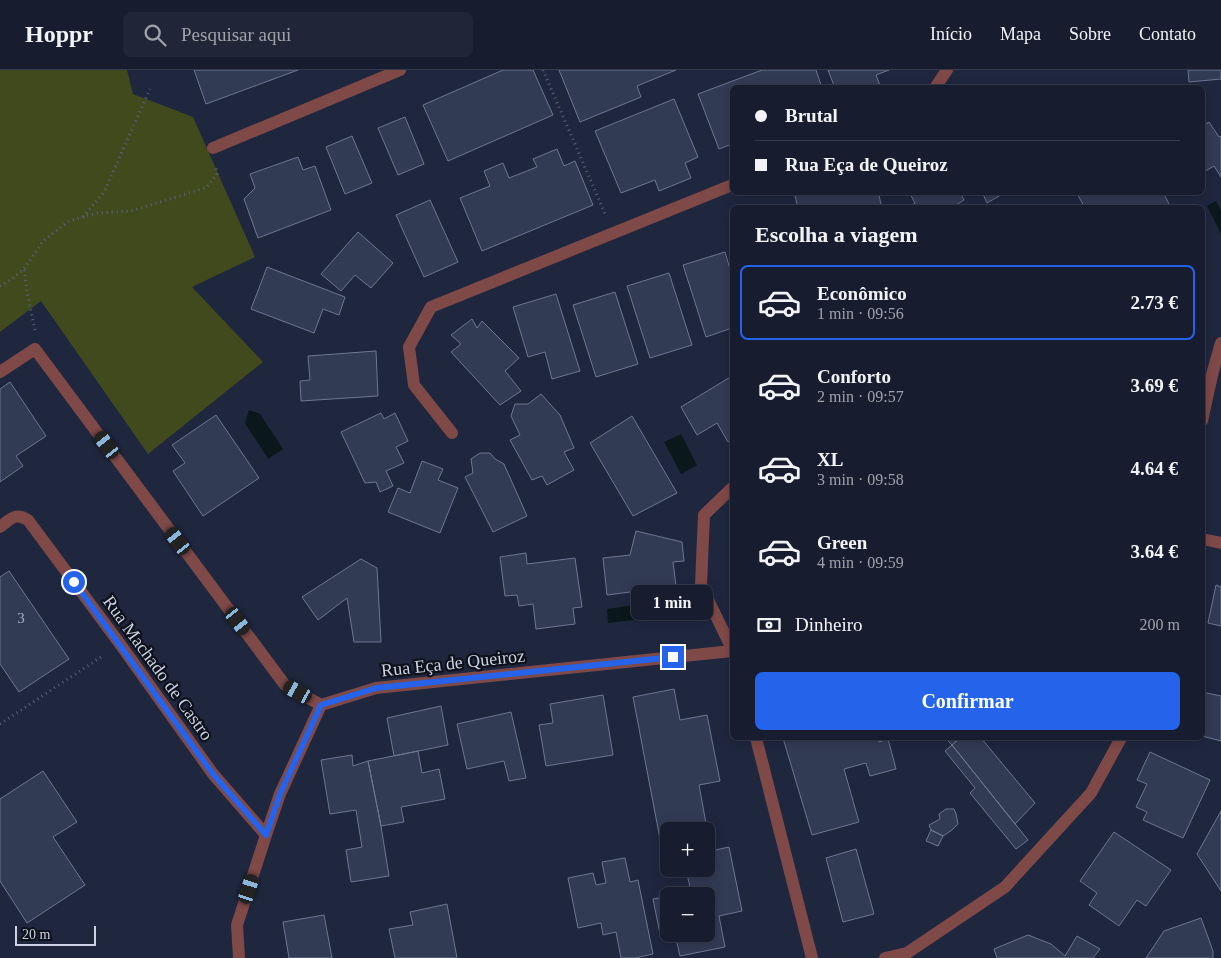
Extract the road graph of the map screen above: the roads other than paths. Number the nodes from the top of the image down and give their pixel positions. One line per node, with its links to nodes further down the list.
1 (400, 70): 4 (street)
2 (947, 70): 3 (street)
3 (937, 85)
4 (213, 148)
5 (730, 186): 10 (street)
6 (1221, 342): 7 (street)
7 (1208, 370): 9 (street)
8 (0, 372): 17 (street)
9 (1205, 396)
10 (452, 433)
11 (730, 490): 15 (street)
12 (0, 527): 20 (street, Rua Machado de Castro)
13 (1205, 540): 14 (street)
14 (1221, 543)
15 (730, 646)
16 (730, 650): 17 (street, Rua Eça de Queiroz)
17 (321, 705): 20 (street)
18 (757, 740): 22 (street)
19 (1120, 740): 23 (street)
20 (266, 835): 21 (street)
21 (239, 958)
22 (812, 958)
23 (885, 958)

